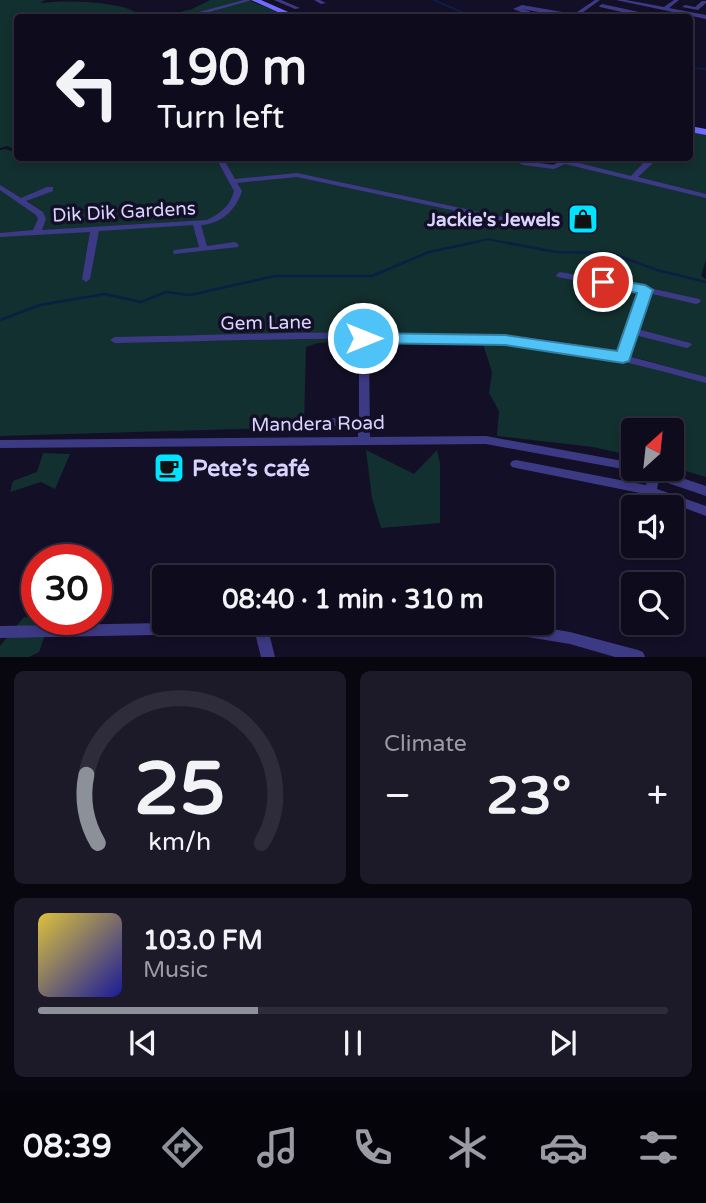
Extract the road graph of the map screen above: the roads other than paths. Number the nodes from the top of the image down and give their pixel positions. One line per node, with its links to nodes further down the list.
1 (253, 0): 13 (street); 16 (street)
2 (276, 0): 11 (street)
3 (316, 0): 9 (street)
4 (598, 0): 18 (street)
5 (618, 0): 12 (street)
6 (608, 2): 10 (street)
7 (674, 2): 12 (street); 21 (street)
8 (704, 2): 21 (street)
9 (323, 3)
10 (602, 6): 15 (street); 19 (street)
11 (297, 8)
12 (665, 9): 20 (street); 21 (street)
13 (202, 12)
14 (527, 12): 17 (street)
15 (593, 13)
16 (289, 14)
17 (563, 14)
18 (578, 14)
19 (630, 14)
20 (640, 14)
21 (700, 14)
22 (222, 161): 28 (street)
23 (567, 161): 26 (street)
24 (572, 161): 27 (street)
25 (650, 161): 27 (street)
26 (523, 163)
27 (632, 179): 31 (street)
28 (234, 181): 33 (street); 34 (street, Dik Dik Gardens)
29 (0, 187): 32 (street)
30 (51, 189): 32 (street)
31 (706, 196)
32 (20, 201): 36 (street)
33 (544, 217)
34 (197, 225): 35 (street, Dik Dik Gardens); 39 (street)
35 (95, 228): 36 (street, Dik Dik Gardens); 42 (street)
36 (37, 231): 37 (street, Dik Dik Gardens)
37 (0, 235)
38 (235, 245): 39 (street)
39 (204, 249): 40 (street)
40 (177, 252)
41 (560, 275): 43 (street)
42 (86, 279)
43 (645, 290): 44 (street); 45 (street)
44 (696, 301)
45 (632, 331): 47 (street); 49 (street)
46 (115, 341): 49 (street, Gem Lane)
47 (687, 345)
48 (364, 352): 52 (street)
49 (623, 357): 50 (street, Gem Lane)
50 (706, 380)
51 (318, 422): 52 (street)
52 (364, 422): 53 (street)
53 (364, 440): 54 (street, Mandera Road); 56 (street, Mandera Road)
54 (0, 444)
55 (516, 464): 59 (street)
56 (621, 465)
57 (653, 481): 59 (street)
58 (677, 481): 60 (street)
59 (651, 491): 61 (street)
60 (706, 491)
61 (706, 511)
62 (152, 629): 63 (street)
63 (0, 632)
64 (262, 635): 66 (street)
65 (549, 635): 67 (street)
66 (268, 657)
67 (638, 657)

